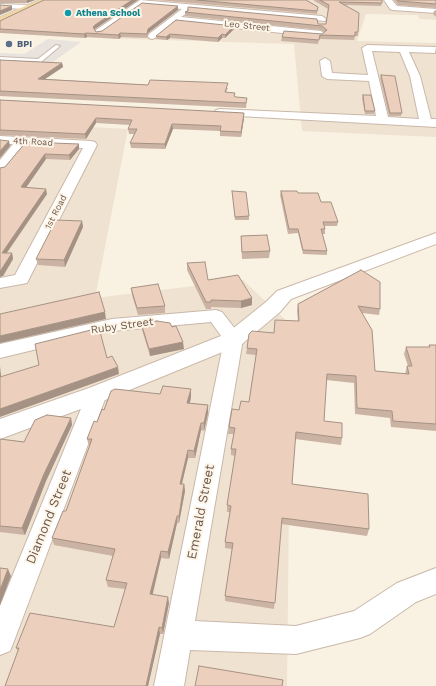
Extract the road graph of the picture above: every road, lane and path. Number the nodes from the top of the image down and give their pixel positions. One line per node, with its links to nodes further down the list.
1 (46, 0): 5 (main road)
2 (388, 0): 8 (street)
3 (143, 1): 6 (street); 12 (street)
4 (0, 6): 5 (street)
5 (29, 7): 11 (main road)
6 (189, 7): 9 (street); 10 (street)
7 (323, 9): 10 (street)
8 (436, 11)
9 (174, 19): 10 (street, Leo Street); 13 (street)
10 (322, 19)
11 (0, 21)
12 (99, 32)
13 (152, 36)
14 (58, 46): 17 (lane)
15 (403, 48): 16 (street); 19 (street); 22 (street)
16 (435, 48)
17 (0, 59)
18 (325, 61): 19 (street)
19 (374, 78): 21 (street)
20 (206, 111): 21 (street)
21 (383, 120): 22 (street)
22 (431, 123)
23 (0, 140): 24 (street, 4th Road)
24 (23, 141): 25 (street, 4th Road); 26 (street)
25 (91, 145): 28 (street, 1st Road)
26 (0, 168)
27 (436, 238): 29 (street)
28 (0, 283)
29 (234, 339): 30 (street, Ruby Street); 31 (street); 34 (street, Emerald Street)
30 (0, 351)
31 (97, 394): 32 (street); 35 (street, Diamond Street)
32 (0, 429)
33 (436, 581): 34 (street)
34 (178, 635): 36 (street, Emerald Street)
35 (0, 641)
36 (169, 686)

